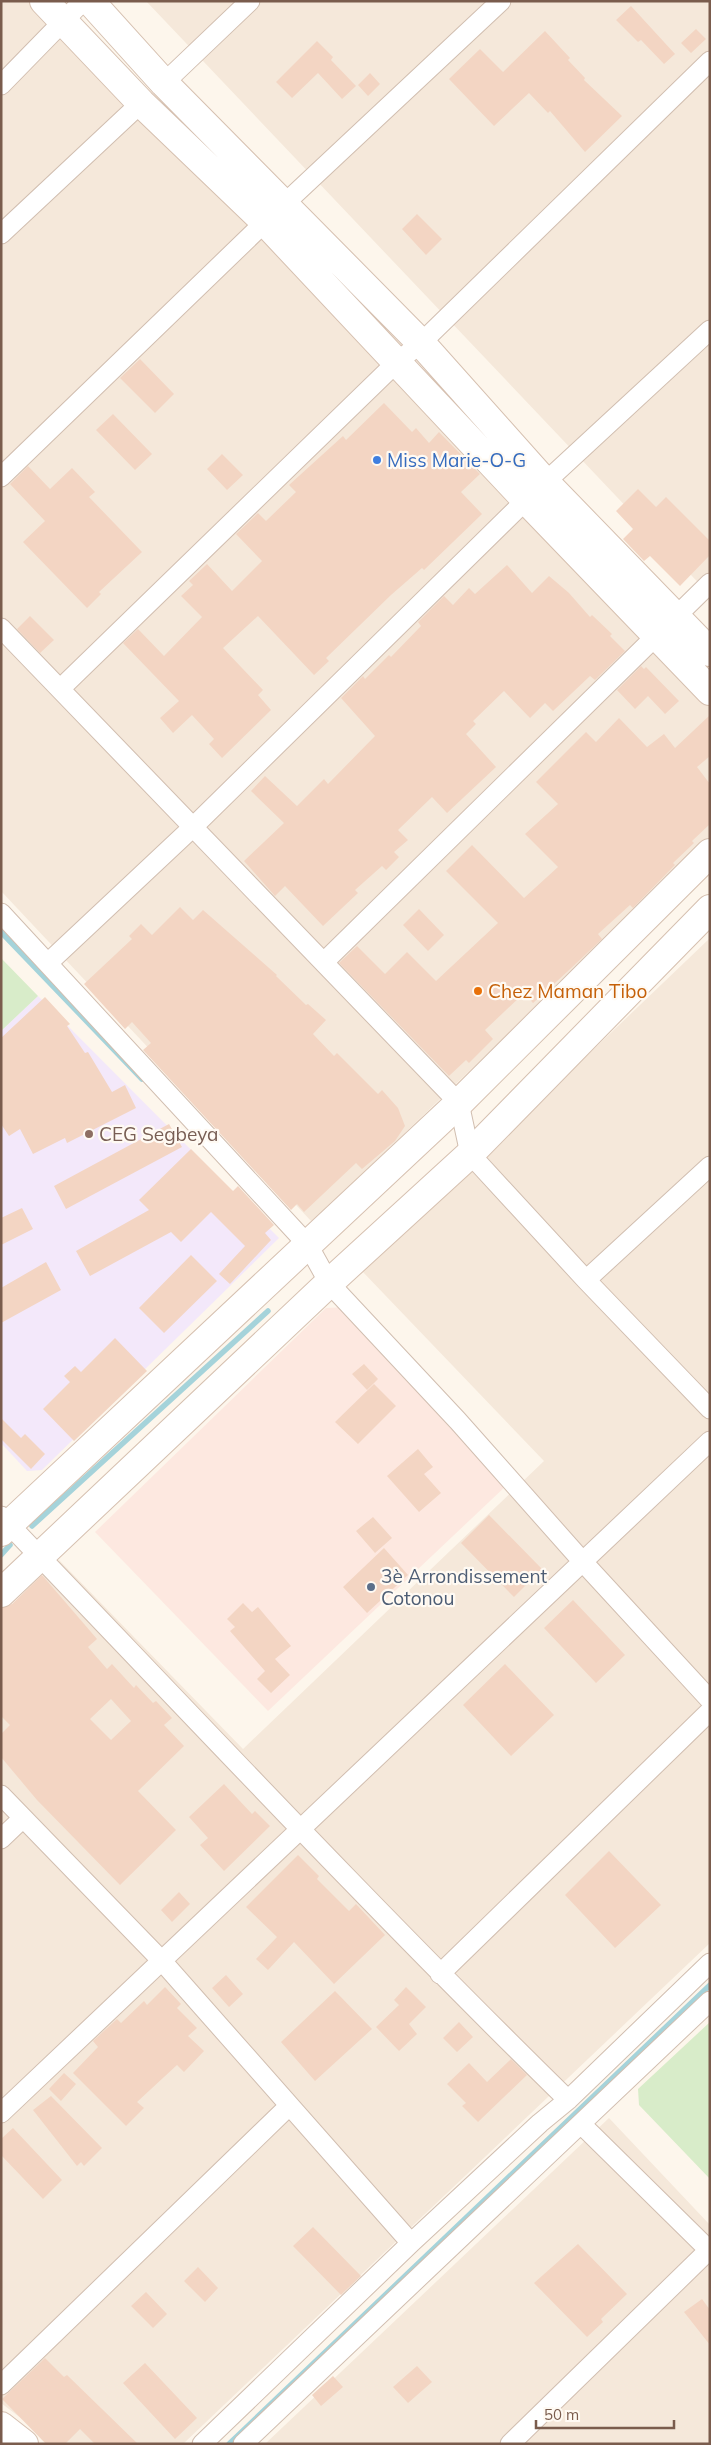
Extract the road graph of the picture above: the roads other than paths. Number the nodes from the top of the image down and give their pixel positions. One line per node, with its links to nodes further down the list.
1 (44, 1): 6 (street)
2 (83, 1): 6 (street)
3 (90, 1): 8 (street)
4 (250, 1): 8 (street)
5 (501, 1): 11 (street)
6 (63, 22): 9 (street); 10 (street)
7 (710, 62): 15 (street)
8 (164, 82): 11 (street)
9 (1, 85)
10 (141, 103): 12 (street); 13 (street)
11 (285, 205): 12 (street); 15 (street)
12 (265, 222): 16 (street); 17 (street)
13 (1, 234)
14 (710, 330): 18 (street)
15 (421, 343): 16 (street); 18 (street)
16 (397, 362): 19 (street); 24 (street)
17 (1, 477)
18 (546, 482): 19 (street); 21 (street)
19 (526, 500): 21 (street); 26 (street)
20 (710, 584): 21 (street)
21 (666, 626): 23 (street); 25 (street); 30 (street)
22 (1, 628): 24 (street)
23 (710, 652)
24 (60, 689): 26 (street)
25 (710, 691)
26 (193, 827): 30 (street); 31 (street)
27 (710, 853): 32 (street)
28 (710, 909): 33 (street)
29 (1, 913): 31 (street)
30 (324, 962): 32 (street)
31 (48, 963): 35 (street)
32 (459, 1102): 33 (street); 35 (street)
33 (470, 1154): 36 (street); 37 (street)
34 (710, 1166): 36 (street)
35 (308, 1245): 37 (street); 40 (street)
36 (586, 1280): 38 (street)
37 (329, 1283): 41 (street); 42 (street)
38 (710, 1409)
39 (710, 1441): 42 (street)
40 (4, 1524): 41 (street)
41 (40, 1556): 43 (street); 48 (street)
42 (583, 1562): 44 (street); 48 (street)
43 (1, 1593)
44 (710, 1700)
45 (710, 1711): 52 (street)
46 (1, 1795): 47 (street)
47 (23, 1818): 49 (street); 50 (street)
48 (300, 1831): 50 (street); 52 (street)
49 (1, 1839)
50 (162, 1961): 55 (street); 56 (street)
51 (710, 1963): 54 (street)
52 (440, 1974): 54 (street)
53 (710, 2001): 57 (street)
54 (568, 2100): 58 (street)
55 (289, 2106): 58 (street); 60 (street)
56 (1, 2112)
57 (582, 2124): 59 (street); 64 (street)
58 (411, 2243): 63 (street)
59 (709, 2250): 65 (street)
60 (1, 2384)
61 (1, 2426): 62 (street)
62 (24, 2444)
63 (202, 2444)
64 (243, 2444)
65 (510, 2444)

